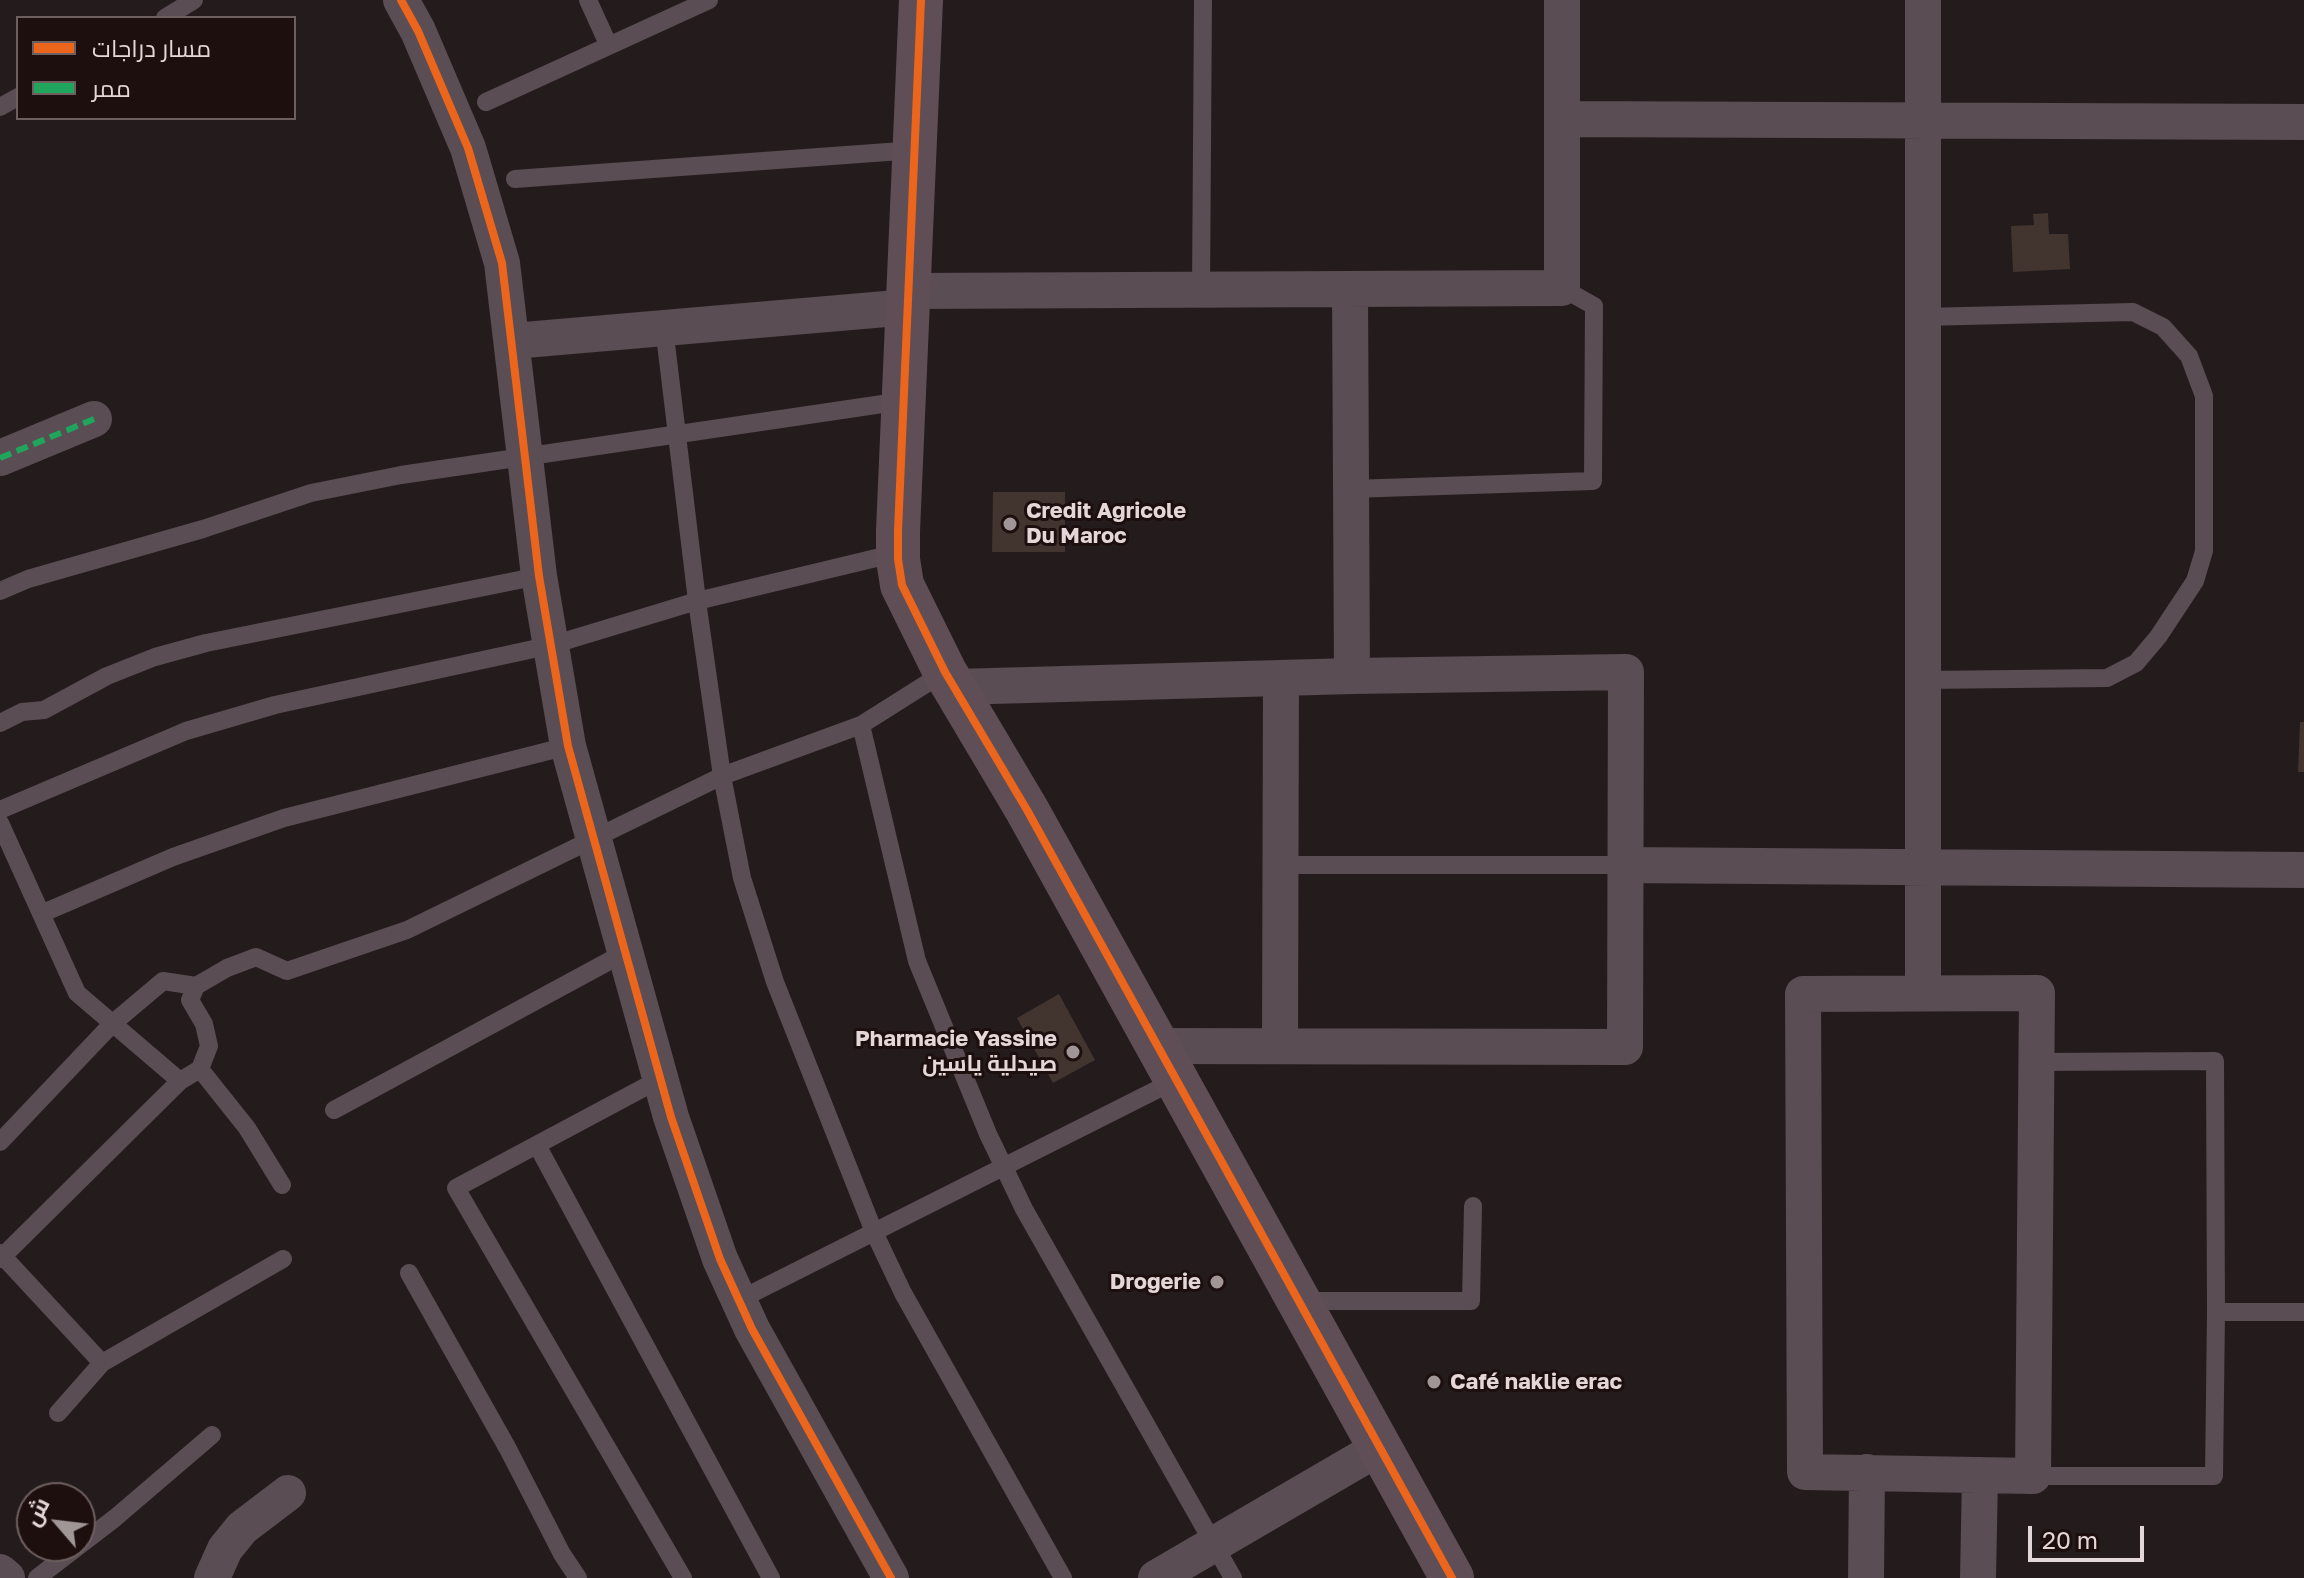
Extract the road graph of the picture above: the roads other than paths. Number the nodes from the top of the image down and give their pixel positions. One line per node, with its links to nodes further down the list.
1 (194, 0): 9 (lane)
2 (401, 0): 23 (street)
3 (588, 0): 10 (lane)
4 (709, 0): 10 (lane)
5 (921, 0): 15 (street)
6 (1203, 0): 18 (lane)
7 (1562, 0): 12 (street)
8 (1923, 0): 13 (street)
9 (168, 16)
10 (608, 44): 11 (lane)
11 (486, 102)
12 (1562, 119): 13 (street); 17 (street)
13 (1922, 120): 14 (street); 21 (street)
14 (2304, 122)
15 (915, 150): 16 (lane); 20 (street)
16 (515, 179)
17 (1562, 288): 19 (street); 29 (lane)
18 (1201, 291): 19 (street); 20 (street)
19 (1350, 291): 29 (street)
20 (909, 299): 22 (street); 24 (street)
21 (1922, 317): 38 (street); 38 (lane)
22 (664, 327): 23 (street); 26 (lane)
23 (513, 341): 28 (street)
24 (904, 401): 26 (lane); 30 (street)
25 (94, 419): 27 (street)
26 (676, 437): 28 (lane); 33 (lane)
27 (0, 458)
28 (523, 458): 31 (street); 32 (lane)
29 (1351, 489): 35 (street)
30 (897, 553): 33 (lane); 37 (street)
31 (539, 576): 34 (street); 39 (lane)
32 (0, 591)
33 (697, 601): 34 (lane); 42 (lane)
34 (552, 645): 41 (street); 43 (lane)
35 (1352, 676): 36 (street); 47 (street)
36 (1281, 678): 37 (street); 46 (street)
37 (950, 679): 40 (lane); 57 (street)
38 (1922, 680): 48 (street)
39 (0, 723)
40 (861, 725): 42 (lane); 64 (lane)
41 (568, 746): 45 (street); 50 (lane)
42 (722, 776): 45 (lane); 67 (lane)
43 (0, 810)
44 (0, 823): 50 (lane)
45 (592, 839): 51 (street); 52 (lane)
46 (1281, 865): 47 (lane); 55 (street)
47 (1624, 865): 48 (street); 55 (street)
48 (1922, 868): 49 (street); 53 (street)
49 (2304, 870)
50 (43, 913): 54 (lane)
51 (624, 953): 59 (street); 61 (lane)
52 (196, 986): 54 (lane); 58 (lane)
53 (1923, 992): 56 (street); 79 (street)
54 (112, 1024): 60 (lane); 62 (lane)
55 (1280, 1046): 57 (street)
56 (2038, 1062): 73 (lane); 81 (street)
57 (1167, 1063): 64 (lane); 72 (street)
58 (200, 1069): 60 (lane); 65 (lane)
59 (660, 1079): 63 (lane); 71 (street)
60 (180, 1081): 68 (lane)
61 (334, 1110)
62 (0, 1142)
63 (537, 1145): 89 (lane); 90 (lane)
64 (1004, 1167): 67 (lane); 83 (lane)
65 (282, 1185)
66 (1473, 1206): 72 (lane)
67 (874, 1232): 71 (lane); 92 (lane)
68 (1, 1256): 75 (lane)
69 (283, 1259): 75 (lane)
70 (409, 1273): 88 (lane)
71 (739, 1300): 91 (street)
72 (1297, 1301): 78 (street)
73 (2216, 1312): 74 (lane); 81 (lane)
74 (2304, 1312)
75 (102, 1363): 76 (lane)
76 (58, 1413)
77 (212, 1435): 86 (lane)
78 (1379, 1448): 83 (street); 95 (street)
79 (1867, 1472): 80 (street); 96 (street)
80 (1980, 1475): 81 (street); 97 (street)
81 (2033, 1476)
82 (288, 1493): 87 (street)
83 (1214, 1545): 93 (street); 94 (lane)
84 (0, 1572): 85 (street)
85 (7, 1578)
86 (37, 1578)
87 (212, 1578)
88 (578, 1578)
89 (683, 1578)
90 (771, 1578)
91 (891, 1578)
92 (1063, 1578)
93 (1156, 1578)
94 (1233, 1578)
95 (1452, 1578)
96 (1866, 1578)
97 (1978, 1578)

